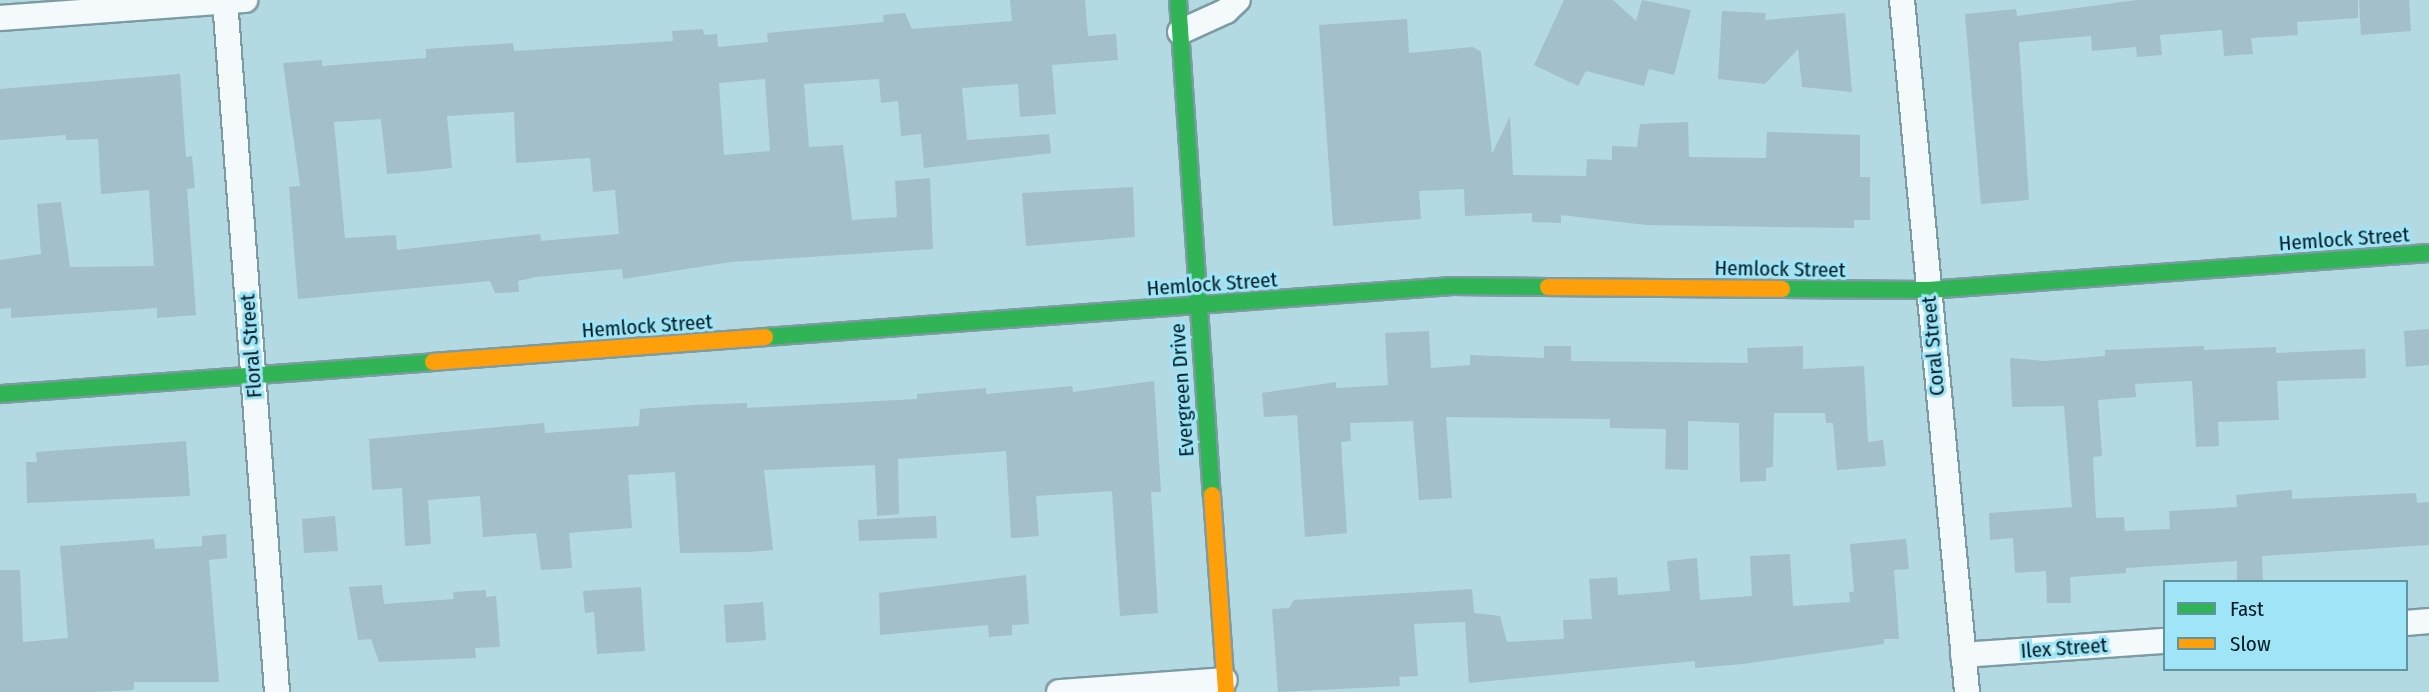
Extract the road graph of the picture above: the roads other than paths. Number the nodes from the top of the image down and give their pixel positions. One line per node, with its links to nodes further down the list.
1 (232, 0): 5 (street); 10 (street, Floral Street)
2 (1178, 0): 6 (street, Evergreen Drive)
3 (1238, 0): 6 (street)
4 (1902, 0): 8 (street, Coral Street)
5 (0, 18)
6 (1180, 32): 9 (street, Evergreen Drive)
7 (2429, 253): 8 (street, Hemlock Street)
8 (1928, 290): 9 (street, Hemlock Street); 15 (street, Coral Street)
9 (1197, 306): 10 (street, Hemlock Street); 16 (street, Evergreen Drive)
10 (253, 376): 11 (street, Hemlock Street); 17 (street, Floral Street)
11 (0, 394)
12 (2429, 621): 13 (street)
13 (2408, 623)
14 (2163, 640): 15 (street, Ilex Street)
15 (1963, 655): 19 (street, Coral Street)
16 (1225, 686): 18 (street)
17 (277, 692)
18 (1059, 692)
19 (1967, 692)

